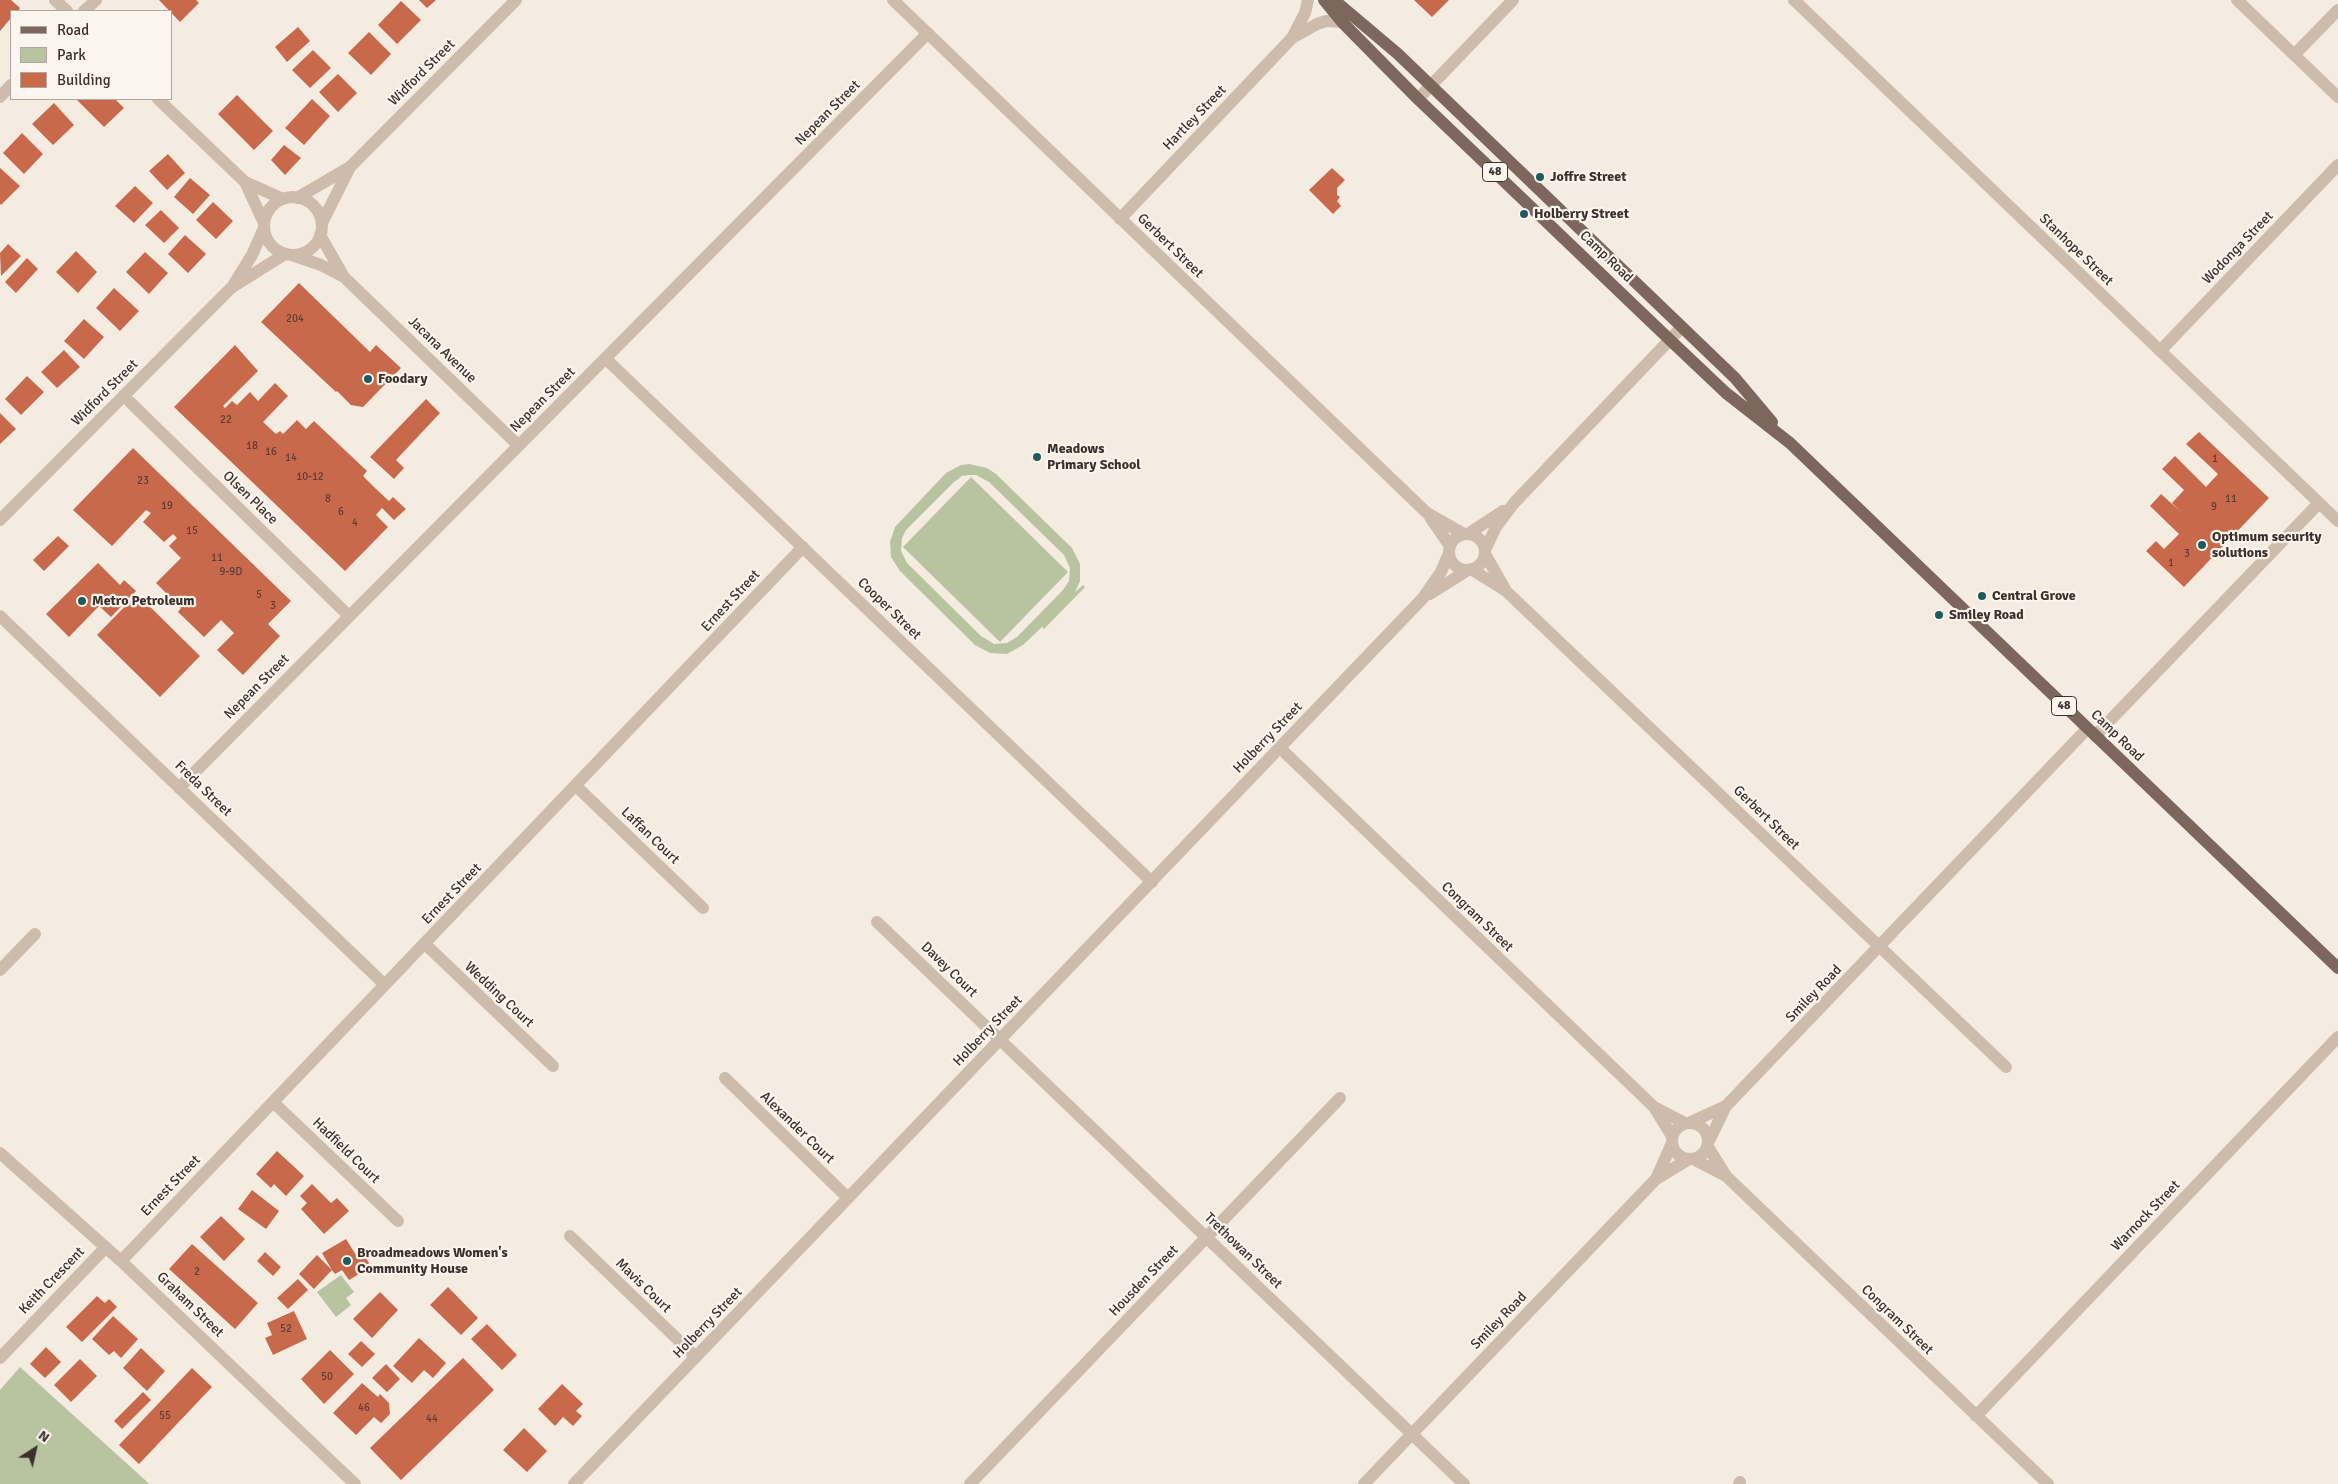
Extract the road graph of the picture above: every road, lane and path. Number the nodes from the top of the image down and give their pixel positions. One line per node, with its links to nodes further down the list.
1 (55, 0): 11 (street)
2 (96, 0): 12 (street)
3 (516, 0): 25 (street, Widford Street)
4 (893, 0): 15 (street, Gerbert Street)
5 (1308, 0): 16 (street, Hartley Street)
6 (1324, 0): 14 (main road, Camp Road / 48)
7 (1334, 0): 19 (main road, Camp Road / 48)
8 (1513, 0): 19 (street)
9 (1794, 0): 37 (street, Stanhope Street)
10 (2237, 0): 17 (street)
11 (66, 10)
12 (85, 10)
13 (2338, 10): 17 (street)
14 (1342, 22): 16 (street, Hartley Street); 22 (main road, Camp Road / 48)
15 (928, 33): 29 (street, Gerbert Street); 38 (street, Nepean Street)
16 (1292, 38): 29 (street, Hartley Street)
17 (2294, 55): 21 (street)
18 (10, 86): 20 (street)
19 (1430, 86): 22 (street); 35 (main road, Camp Road / 48)
20 (0, 97)
21 (2338, 98)
22 (1418, 99): 36 (main road, Camp Road / 48)
23 (159, 100): 26 (street)
24 (2338, 165): 37 (street, Wodonga Street)
25 (350, 167): 27 (street, Widford Street); 31 (street, Widford Street)
26 (245, 182): 28 (street); 30 (street)
27 (297, 198): 28 (street); 31 (street)
28 (283, 199): 30 (street)
29 (1120, 218): 44 (street, Gerbert Street)
30 (264, 226): 32 (street); 34 (street, Widford Street)
31 (321, 229): 32 (street); 33 (street, Jacana Avenue)
32 (288, 255): 33 (street, Jacana Avenue); 34 (street, Widford Street)
33 (344, 277): 41 (street, Jacana Avenue)
34 (231, 288): 45 (street, Widford Street)
35 (1682, 328): 36 (street); 40 (main road, Camp Road / 48)
36 (1670, 340): 40 (main road, Camp Road / 48); 42 (street)
37 (2160, 351): 43 (street, Stanhope Street)
38 (606, 359): 41 (street, Nepean Street); 48 (street, Cooper Street)
39 (130, 402): 55 (street, Olsen Place)
40 (1790, 443): 56 (main road, Camp Road / 48)
41 (518, 445): 55 (street, Nepean Street)
42 (1514, 503): 47 (street); 50 (street)
43 (2319, 503): 46 (street, Stanhope Street); 56 (street)
44 (1427, 513): 47 (street, Gerbert Street); 49 (street, Gerbert Street)
45 (0, 520)
46 (2338, 521)
47 (1466, 534): 49 (street); 50 (street)
48 (803, 547): 58 (street, Ernest Street); 60 (street, Cooper Street)
49 (1450, 550): 51 (street); 53 (street, Holberry Street)
50 (1485, 552): 51 (street); 52 (street, Gerbert Street)
51 (1469, 570): 52 (street, Gerbert Street); 53 (street, Holberry Street)
52 (1506, 591): 65 (street, Gerbert Street)
53 (1424, 598): 57 (street, Holberry Street)
54 (0, 616): 59 (street, Freda Street)
55 (349, 616): 59 (street, Nepean Street)
56 (2091, 732): 65 (street, Smiley Road); 66 (main road, Camp Road / 48)
57 (1280, 748): 60 (street, Holberry Street); 77 (street, Congram Street)
58 (576, 786): 61 (street, Laffan Court); 64 (street, Ernest Street)
59 (179, 788): 68 (street, Freda Street)
60 (1152, 882): 70 (street, Holberry Street)
61 (703, 908)
62 (877, 922): 70 (street, Davey Court)
63 (35, 934): 67 (street)
64 (425, 944): 68 (street, Ernest Street); 71 (street, Wedding Court)
65 (1880, 948): 72 (street, Gerbert Street); 76 (street, Smiley Road)
66 (2338, 968)
67 (0, 970)
68 (384, 984): 75 (street, Ernest Street)
69 (2338, 1037): 93 (street, Warnock Street)
70 (1000, 1040): 85 (street, Holberry Street); 88 (street, Trethowan Street)
71 (553, 1066)
72 (2006, 1066)
73 (725, 1078): 85 (street, Alexander Court)
74 (1340, 1098): 88 (street, Housden Street)
75 (273, 1102): 86 (street, Hadfield Court); 90 (street, Ernest Street)
76 (1726, 1106): 78 (street, Smiley Road); 80 (street, Smiley Road)
77 (1654, 1107): 78 (street, Congram Street); 79 (street, Congram Street)
78 (1688, 1123): 79 (street); 80 (street)
79 (1672, 1140): 82 (street); 84 (street, Smiley Road)
80 (1709, 1144): 82 (street); 83 (street, Congram Street)
81 (0, 1153): 89 (street, Graham Street)
82 (1691, 1159): 83 (street, Congram Street); 84 (street, Smiley Road)
83 (1726, 1176): 93 (street, Congram Street)
84 (1656, 1179): 94 (street, Smiley Road)
85 (848, 1198): 91 (street, Holberry Street)
86 (398, 1221)
87 (570, 1236): 91 (street, Mavis Court)
88 (1206, 1238): 94 (street, Trethowan Street); 97 (street, Housden Street)
89 (106, 1247): 90 (street, Graham Street); 92 (street, Keith Crescent)
90 (121, 1261): 95 (street, Graham Street)
91 (696, 1357): 96 (street, Holberry Street)
92 (0, 1358)
93 (1976, 1416): 100 (street, Congram Street)
94 (1412, 1434): 98 (street, Smiley Road); 99 (street, Trethowan Street)
95 (355, 1484)
96 (574, 1484)
97 (970, 1484)
98 (1364, 1484)
99 (1464, 1484)
100 (2048, 1484)

